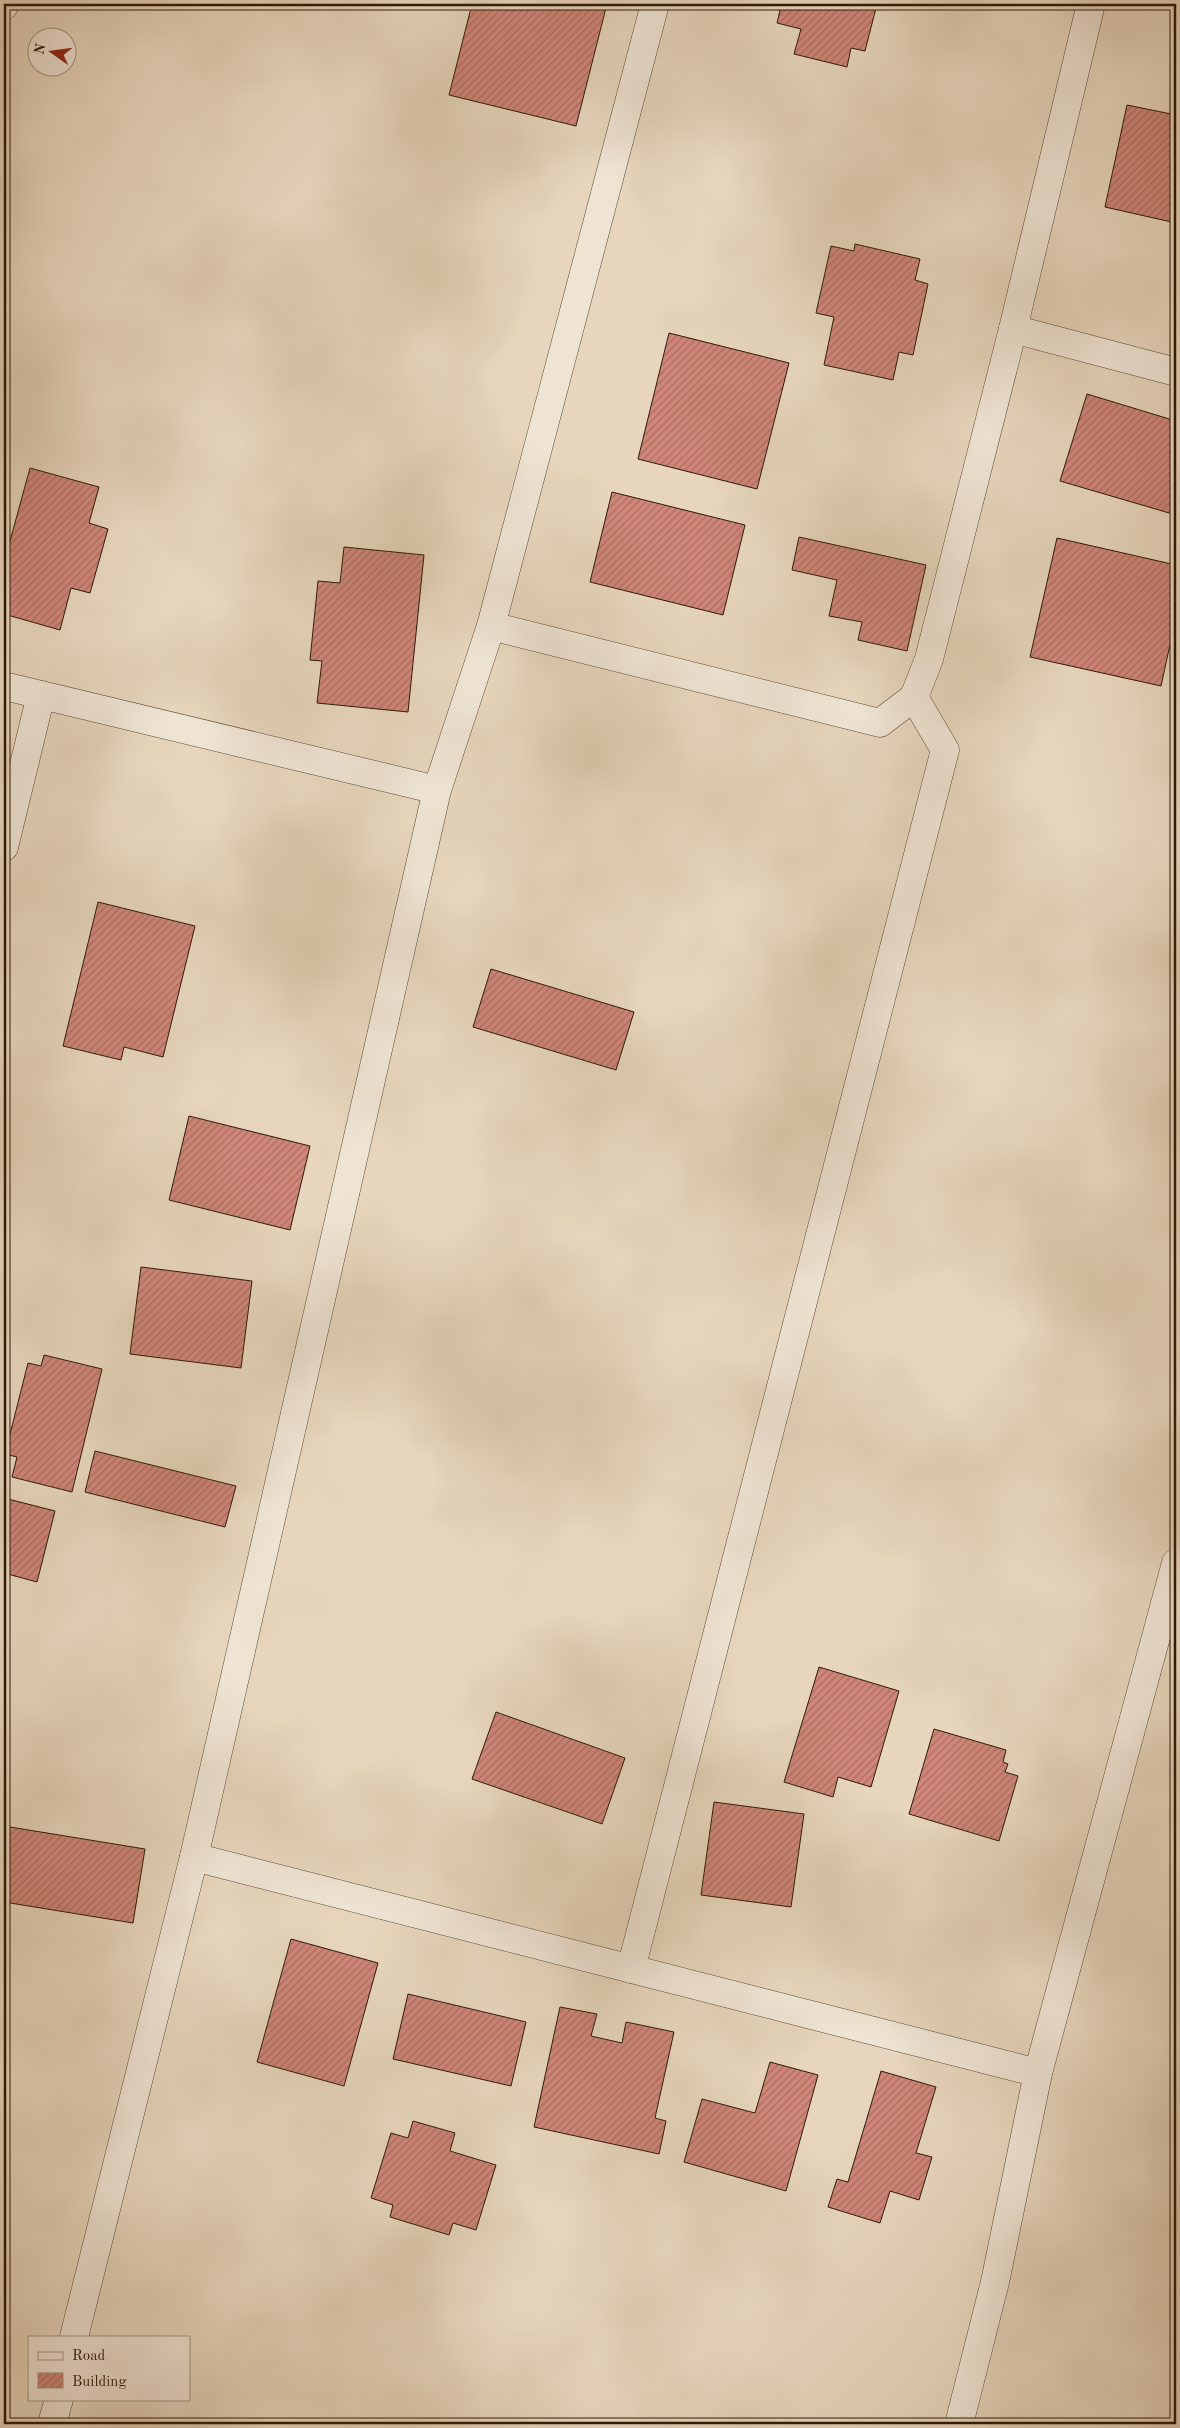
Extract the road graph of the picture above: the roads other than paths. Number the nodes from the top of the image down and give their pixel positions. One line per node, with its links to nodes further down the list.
1 (656, 4): 5 (street)
2 (1091, 4): 3 (street)
3 (1013, 329): 4 (street); 8 (street)
4 (1176, 372)
5 (491, 626): 8 (street); 9 (street)
6 (4, 686): 7 (street)
7 (41, 695): 9 (street); 10 (street)
8 (914, 697): 13 (street)
9 (437, 790): 12 (street)
10 (4, 847)
11 (1176, 1563): 14 (street)
12 (194, 1856): 13 (street); 15 (street)
13 (631, 1969): 14 (street)
14 (1038, 2074): 18 (street)
15 (74, 2336)
16 (59, 2400): 17 (street)
17 (52, 2424)
18 (959, 2424)

